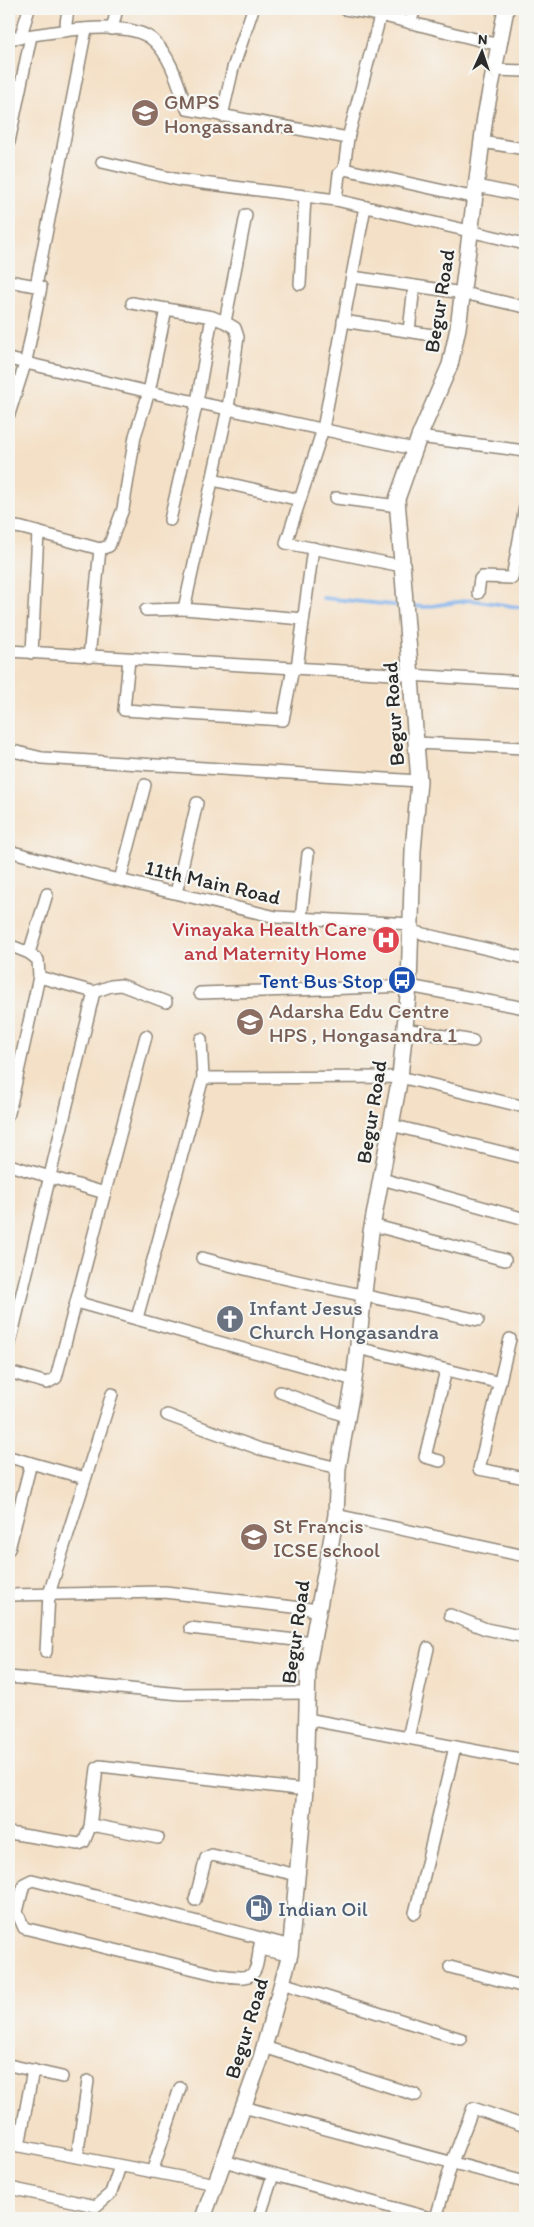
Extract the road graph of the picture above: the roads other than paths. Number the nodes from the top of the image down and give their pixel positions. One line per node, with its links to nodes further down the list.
1 (29, 9): 13 (street)
2 (68, 9): 12 (street)
3 (117, 9): 11 (street)
4 (253, 9): 17 (street)
5 (345, 9): 8 (street)
6 (415, 9): 9 (street)
7 (506, 9): 14 (main road, Begur Road)
8 (381, 12): 9 (street); 18 (street)
9 (410, 23): 14 (street)
10 (86, 28): 11 (street); 12 (street); 35 (street)
11 (112, 29): 17 (street)
12 (65, 32): 13 (street)
13 (20, 38): 19 (street)
14 (499, 45): 15 (main road, Begur Road)
15 (494, 70): 16 (street); 20 (main road, Begur Road)
16 (525, 71)
17 (222, 116): 18 (street)
18 (348, 138): 23 (street)
19 (9, 142)
20 (482, 142): 21 (street); 24 (main road, Begur Road)
21 (525, 148)
22 (102, 162): 26 (street)
23 (344, 168): 24 (street); 27 (street)
24 (476, 192): 25 (street); 30 (main road, Begur Road)
25 (525, 196)
26 (305, 197): 27 (street); 34 (street)
27 (336, 200): 28 (street)
28 (365, 208): 30 (street); 32 (street)
29 (246, 215): 43 (street)
30 (471, 232): 31 (street); 37 (main road, Begur Road)
31 (525, 244)
32 (352, 278): 36 (street); 42 (street)
33 (9, 281): 35 (street)
34 (300, 284)
35 (36, 286): 47 (street)
36 (414, 286): 37 (street); 44 (street)
37 (463, 293): 39 (street); 53 (main road, Begur Road)
38 (132, 303): 40 (street)
39 (525, 307)
40 (166, 309): 41 (street); 48 (street)
41 (212, 317): 43 (street); 49 (street)
42 (344, 320): 44 (street); 52 (street)
43 (225, 322): 50 (street)
44 (409, 331): 45 (street)
45 (432, 334)
46 (9, 358): 47 (street)
47 (26, 361): 48 (street); 51 (street)
48 (149, 392): 49 (street); 64 (street)
49 (197, 402): 50 (street); 60 (street)
50 (228, 408): 52 (street); 55 (street)
51 (9, 414)
52 (323, 429): 53 (street); 57 (street)
53 (416, 443): 54 (street); 58 (main road, Begur Road)
54 (525, 451)
55 (213, 480): 57 (street); 67 (street)
56 (336, 498): 58 (street)
57 (300, 500): 63 (street)
58 (398, 506): 65 (main road, Begur Road)
59 (525, 507): 66 (street)
60 (170, 520)
61 (9, 526): 62 (street)
62 (38, 532): 64 (street); 71 (street)
63 (313, 548): 65 (street); 69 (street)
64 (100, 549): 72 (street)
65 (402, 566): 75 (main road, Begur Road)
66 (478, 593)
67 (184, 609): 68 (street); 69 (street)
68 (146, 610)
69 (303, 619): 74 (street)
70 (9, 651): 71 (street)
71 (32, 653): 72 (street)
72 (88, 657): 73 (street)
73 (128, 659): 74 (street); 74 (street)
74 (295, 668): 75 (street)
75 (411, 674): 76 (street); 77 (main road, Begur Road)
76 (525, 682)
77 (416, 743): 78 (street); 80 (main road, Begur Road)
78 (525, 748)
79 (9, 750): 80 (street)
80 (419, 781): 89 (main road, Begur Road)
81 (145, 785): 85 (street)
82 (197, 803): 86 (street)
83 (9, 851): 85 (street, 11th Main Road)
84 (308, 854): 88 (street)
85 (120, 880): 86 (street, 11th Main Road)
86 (176, 893): 88 (street, 11th Main Road)
87 (47, 894): 91 (street)
88 (301, 918): 89 (street, 11th Main Road)
89 (412, 928): 92 (street, 11th Main Road); 94 (main road, Begur Road)
90 (9, 945): 91 (street)
91 (29, 953): 93 (street)
92 (525, 958)
93 (39, 977): 95 (street); 106 (street)
94 (409, 986): 96 (street); 98 (street); 99 (main road, Begur Road)
95 (94, 992): 97 (street); 110 (street)
96 (200, 992)
97 (166, 1002)
98 (525, 1008)
99 (404, 1029): 102 (street); 103 (main road, Begur Road)
100 (146, 1036): 112 (street)
101 (201, 1039): 104 (street)
102 (473, 1041)
103 (400, 1077): 104 (street); 105 (street); 107 (main road, Begur Road)
104 (203, 1078): 119 (street)
105 (525, 1107)
106 (9, 1113)
107 (391, 1125): 108 (street); 111 (main road, Begur Road)
108 (525, 1158)
109 (9, 1165): 110 (street)
110 (49, 1176): 112 (street); 122 (street)
111 (382, 1179): 113 (street); 114 (main road, Begur Road)
112 (105, 1193): 118 (street)
113 (525, 1219)
114 (372, 1225): 116 (street); 117 (main road, Begur Road)
115 (202, 1258): 117 (street)
116 (505, 1260)
117 (364, 1294): 120 (street); 123 (main road, Begur Road)
118 (78, 1299): 119 (street); 125 (street)
119 (137, 1318): 126 (street)
120 (478, 1320)
121 (510, 1339): 127 (street)
122 (9, 1347)
123 (358, 1348): 124 (street); 126 (main road, Begur Road)
124 (446, 1370): 127 (street); 133 (street)
125 (9, 1372)
126 (354, 1380): 131 (main road, Begur Road)
127 (500, 1383): 137 (street)
128 (280, 1392): 131 (street)
129 (112, 1394): 136 (street)
130 (166, 1415): 135 (street)
131 (348, 1417): 135 (main road, Begur Road)
132 (9, 1457): 134 (street)
133 (440, 1461)
134 (30, 1463): 136 (street); 139 (street)
135 (338, 1468): 138 (main road, Begur Road)
136 (86, 1478): 141 (street)
137 (525, 1478)
138 (336, 1515): 140 (street); 143 (main road, Begur Road)
139 (9, 1549)
140 (525, 1556)
141 (49, 1594): 142 (street); 143 (street); 149 (street)
142 (9, 1595)
143 (319, 1610): 147 (main road, Begur Road)
144 (450, 1615): 146 (street)
145 (190, 1628): 147 (street)
146 (525, 1637)
147 (313, 1642): 151 (main road, Begur Road)
148 (428, 1648): 153 (street)
149 (46, 1652)
150 (9, 1677): 151 (street)
151 (308, 1693): 152 (main road, Begur Road)
152 (307, 1719): 153 (street); 156 (main road, Begur Road)
153 (408, 1738): 154 (street)
154 (456, 1747): 155 (street); 162 (street)
155 (525, 1760)
156 (306, 1790): 157 (street); 160 (main road, Begur Road)
157 (90, 1826): 158 (street); 159 (street)
158 (9, 1833)
159 (158, 1838)
160 (297, 1875): 161 (street); 164 (main road, Begur Road)
161 (195, 1900)
162 (414, 1913)
163 (260, 1944): 163 (street); 164 (street)
164 (290, 1951): 166 (main road, Begur Road)
165 (450, 1967): 167 (street)
166 (282, 1983): 168 (street); 169 (main road, Begur Road)
167 (525, 1987)
168 (460, 2039)
169 (264, 2047): 175 (street); 176 (main road, Begur Road)
170 (9, 2065): 171 (street)
171 (33, 2070): 172 (street); 178 (street)
172 (62, 2076)
173 (88, 2081): 179 (street)
174 (180, 2088): 183 (street)
175 (416, 2096)
176 (244, 2107): 180 (main road, Begur Road); 181 (street)
177 (522, 2125): 181 (street)
178 (14, 2145): 179 (street)
179 (77, 2157): 182 (street)
180 (224, 2161): 184 (street); 186 (main road, Begur Road)
181 (452, 2162): 185 (street); 191 (street)
182 (120, 2166): 183 (street); 187 (street)
183 (152, 2172): 186 (street)
184 (273, 2175): 189 (street); 190 (street)
185 (525, 2182)
186 (216, 2184): 188 (main road, Begur Road)
187 (9, 2188)
188 (204, 2218)
189 (259, 2218)
190 (430, 2218)
191 (436, 2218)

